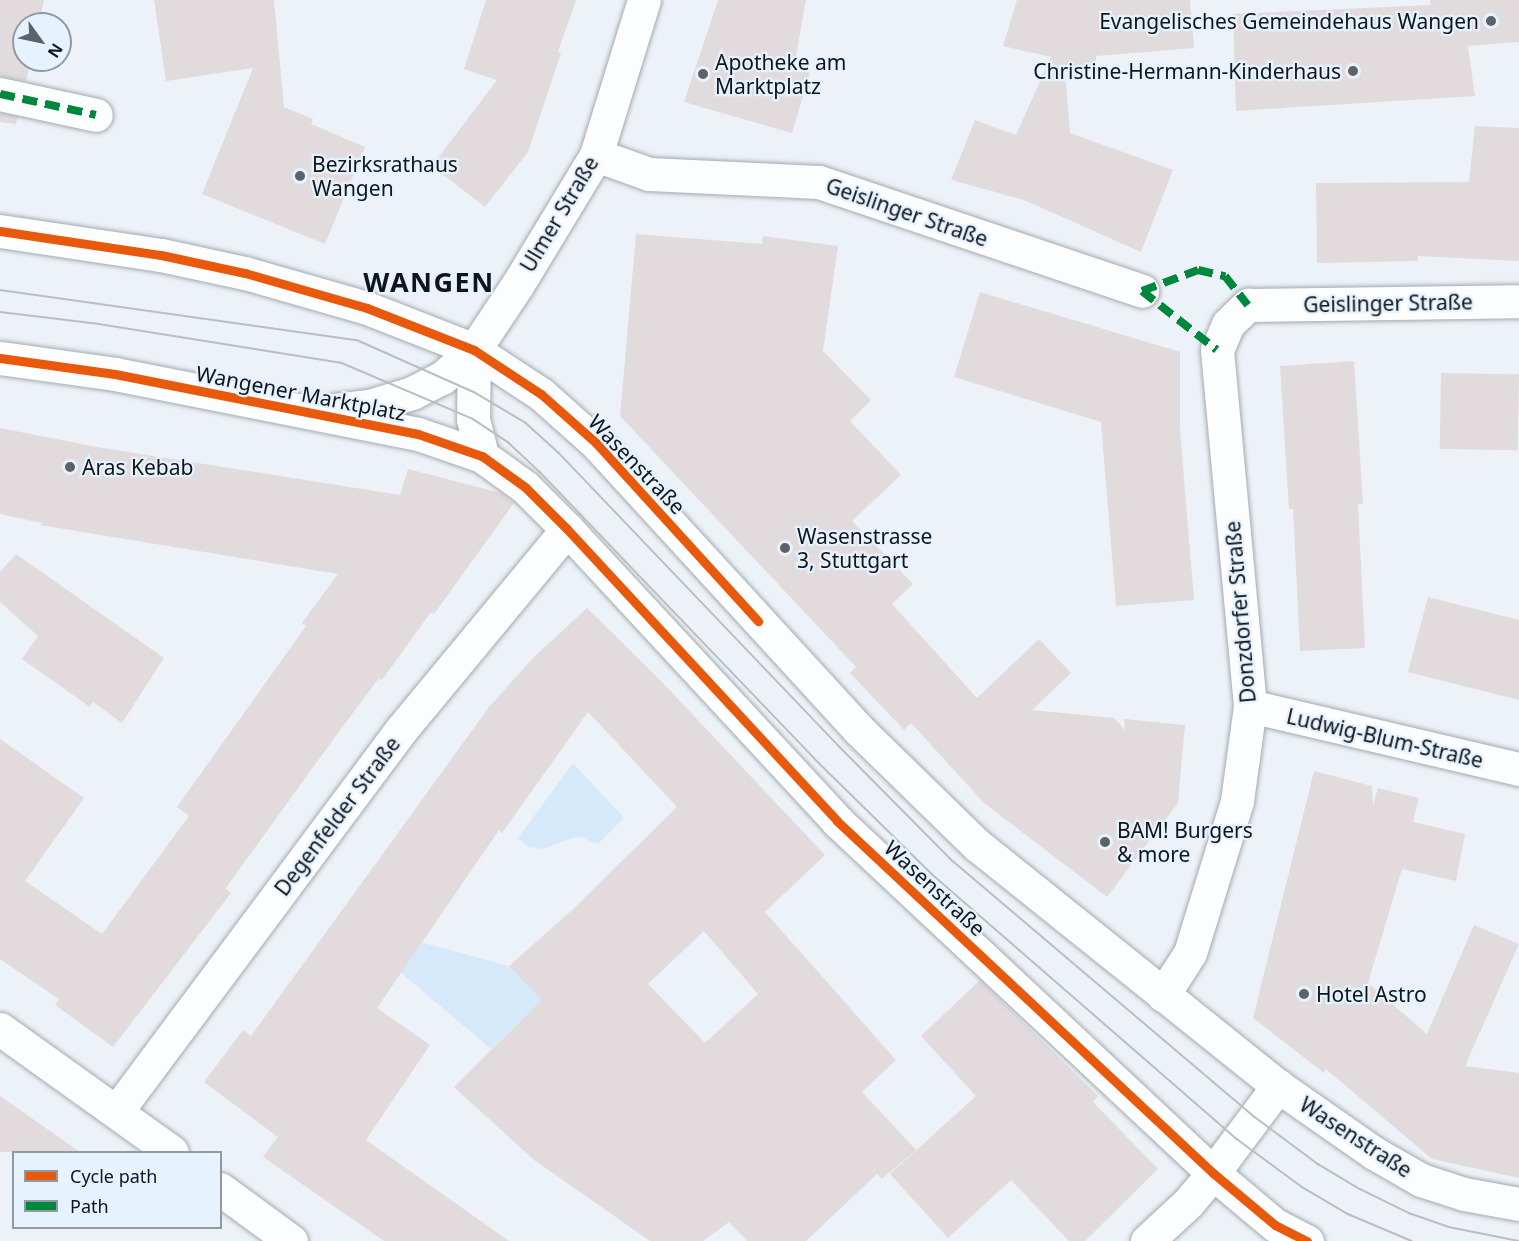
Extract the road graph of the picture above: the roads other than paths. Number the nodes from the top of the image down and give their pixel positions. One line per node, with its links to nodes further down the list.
1 (644, 0): 4 (street, Ulmer Straße)
2 (0, 94): 3 (street)
3 (96, 115)
4 (596, 155): 6 (street, Geislinger Straße); 9 (street, Ulmer Straße)
5 (0, 231): 9 (street)
6 (1142, 291)
7 (1519, 301): 8 (street, Geislinger Straße)
8 (1228, 324): 14 (street, Donzdorfer Straße)
9 (474, 350): 11 (street, Ulmer Straße); 12 (street); 16 (street, Wasenstraße)
10 (0, 358): 11 (street, Wangener Marktplatz)
11 (310, 412): 12 (street, Wangener Marktplatz)
12 (482, 456): 13 (street, Wangener Marktplatz)
13 (567, 529): 19 (street, Degenfelder Straße); 21 (street, Wasenstraße)
14 (1250, 706): 15 (street, Ludwig-Blum-Straße); 16 (street, Donzdorfer Straße)
15 (1519, 769)
16 (1163, 995): 18 (street, Wasenstraße)
17 (0, 1029): 19 (street)
18 (1278, 1086): 21 (street); 23 (street, Wasenstraße)
19 (117, 1111): 20 (street)
20 (171, 1151)
21 (1213, 1173): 25 (street); 26 (street, Wasenstraße)
22 (222, 1190): 24 (street)
23 (1519, 1204)
24 (291, 1241)
25 (1147, 1241)
26 (1307, 1241)

